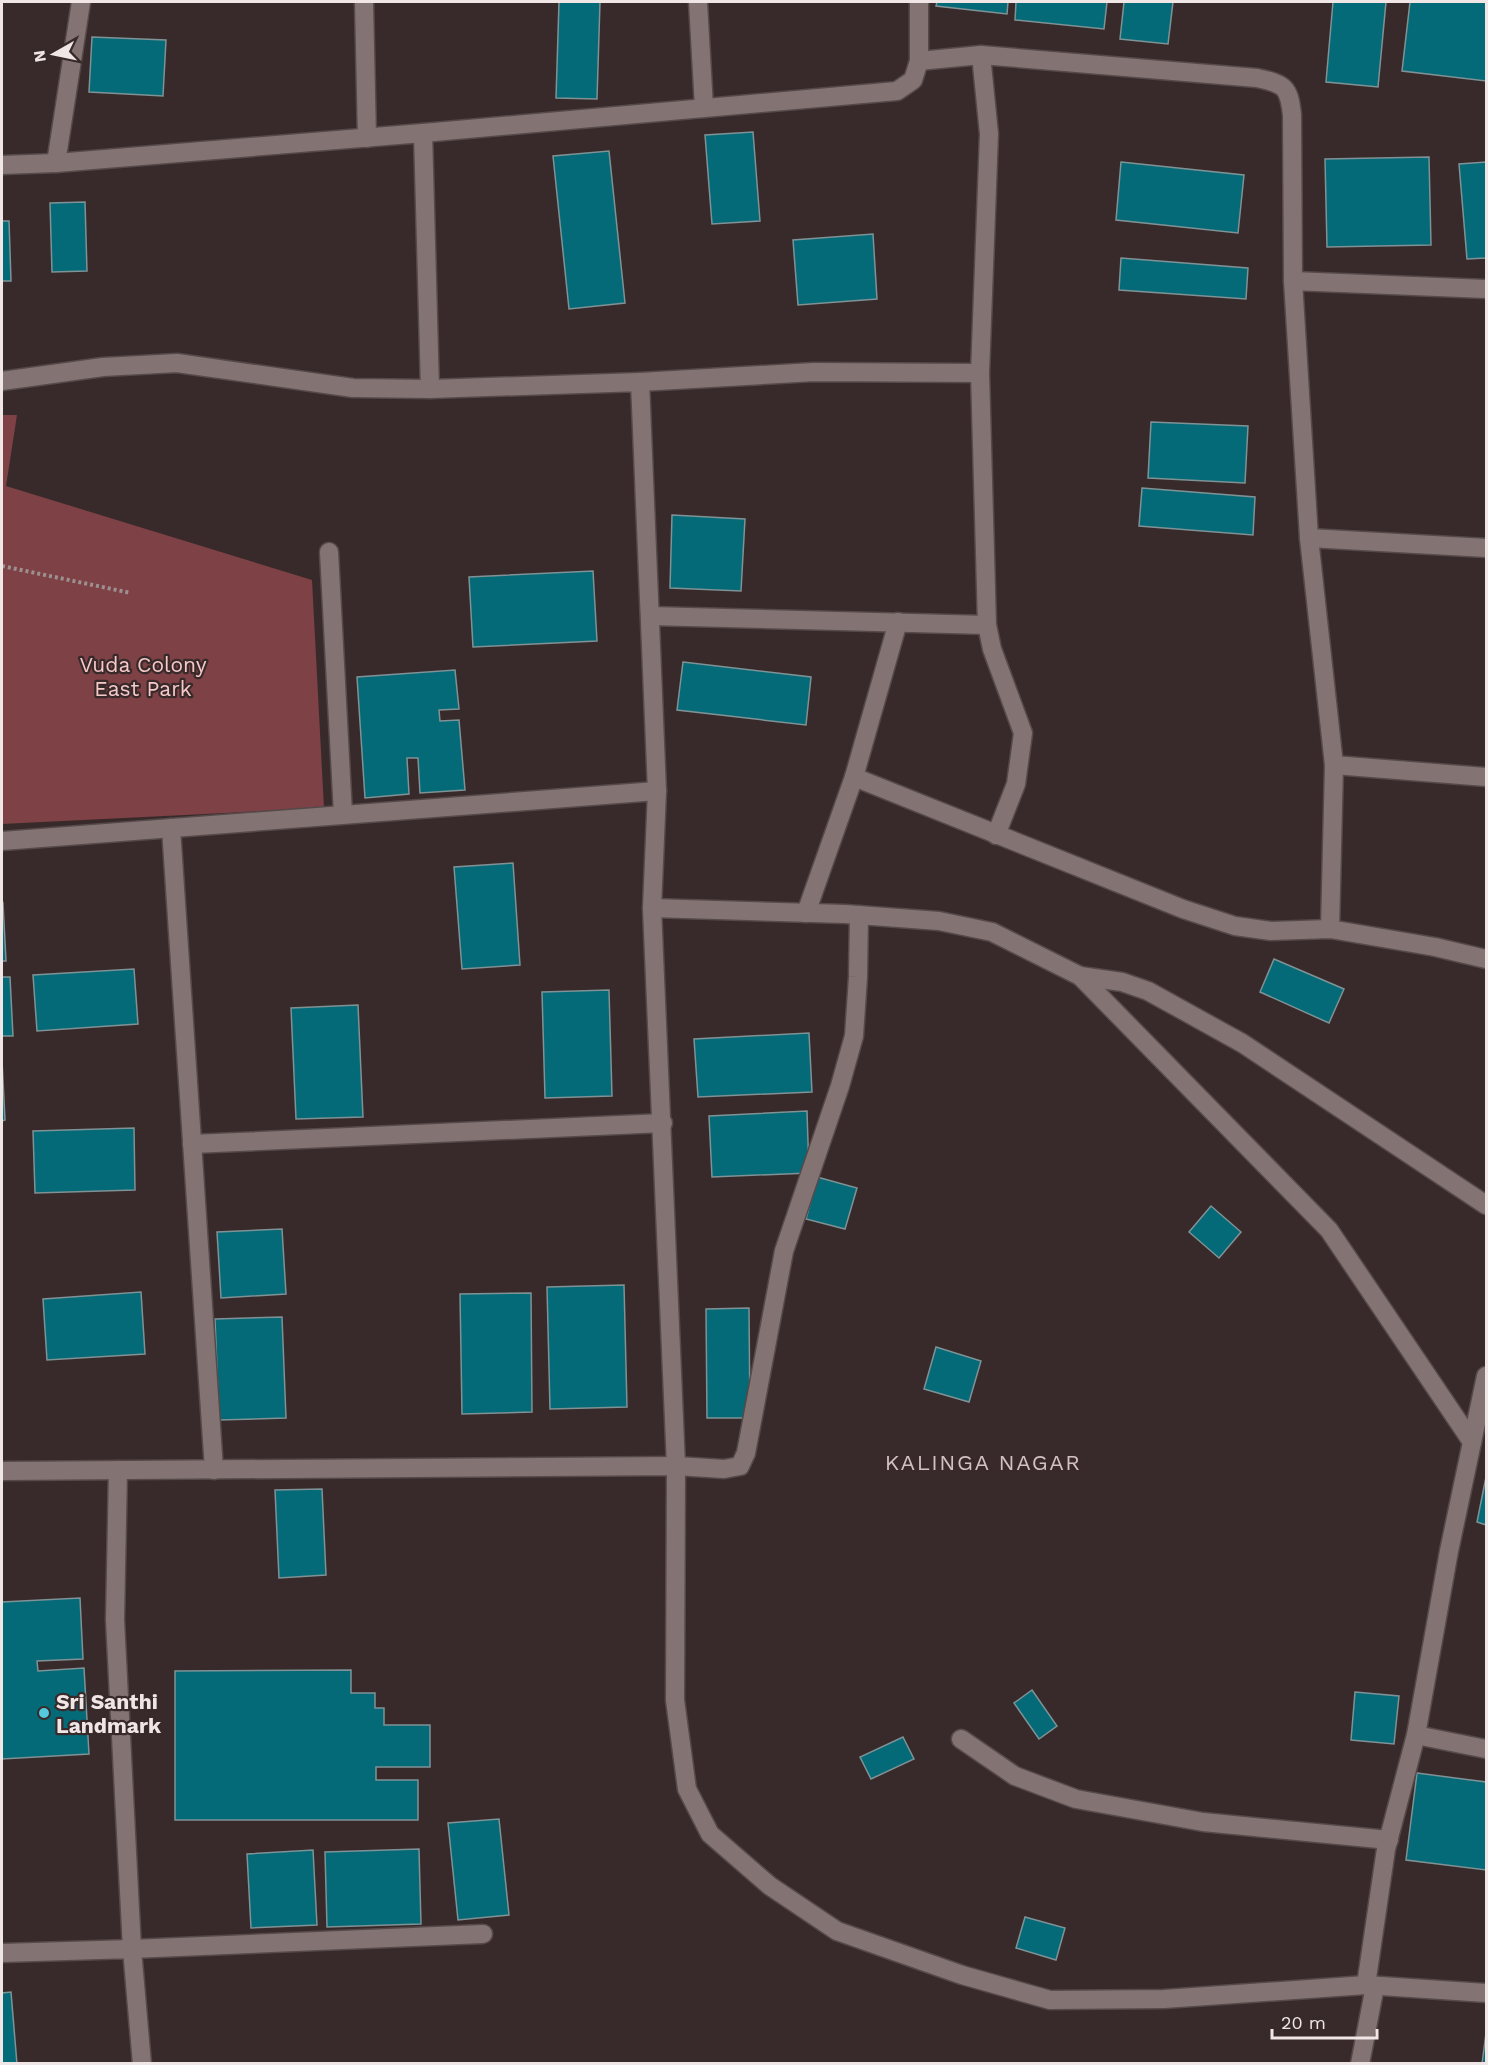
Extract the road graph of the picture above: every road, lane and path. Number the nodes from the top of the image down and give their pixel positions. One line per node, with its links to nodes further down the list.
1 (81, 2): 10 (street)
2 (364, 2): 9 (street)
3 (698, 2): 7 (street)
4 (919, 2): 6 (street)
5 (981, 55): 6 (street); 12 (street); 14 (street)
6 (919, 61): 7 (street)
7 (704, 108): 8 (street)
8 (423, 133): 9 (street); 17 (street)
9 (367, 138): 10 (street)
10 (56, 163): 11 (street)
11 (2, 165)
12 (1293, 281): 13 (street); 18 (street)
13 (1486, 289)
14 (980, 373): 16 (street); 25 (street)
15 (2, 381): 17 (street)
16 (640, 382): 17 (street); 23 (street)
17 (430, 389)
18 (1309, 538): 19 (street); 26 (street)
19 (1486, 548)
20 (329, 552): 30 (street)
21 (2, 566): 22 (path)
22 (131, 593)
23 (650, 616): 24 (street); 29 (street)
24 (898, 621): 25 (street); 27 (street)
25 (987, 626): 32 (street)
26 (1334, 765): 28 (street); 37 (street)
27 (854, 777): 32 (street); 35 (street)
28 (1486, 777)
29 (657, 791): 30 (street); 34 (street)
30 (343, 814): 31 (street)
31 (171, 828): 33 (street); 41 (street)
32 (996, 835): 37 (street)
33 (2, 841)
34 (652, 908): 35 (street); 40 (street)
35 (806, 913): 36 (street)
36 (858, 915): 39 (street); 45 (street)
37 (1330, 929): 38 (street)
38 (1486, 959)
39 (1080, 976): 42 (street); 44 (street)
40 (663, 1123): 41 (street); 45 (street)
41 (192, 1144): 47 (street)
42 (1486, 1205)
43 (1486, 1376): 44 (street)
44 (1472, 1442): 49 (street)
45 (676, 1466): 47 (street); 56 (street)
46 (118, 1470): 47 (street); 48 (street); 54 (street)
47 (214, 1470)
48 (2, 1471)
49 (1416, 1735): 51 (street); 52 (street)
50 (961, 1739): 52 (street)
51 (1486, 1749)
52 (1389, 1840): 56 (street)
53 (483, 1934): 54 (street)
54 (132, 1949): 55 (street); 58 (street)
55 (2, 1953)
56 (1370, 1985): 57 (street); 59 (street)
57 (1486, 1994)
58 (142, 2064)
59 (1360, 2064)

